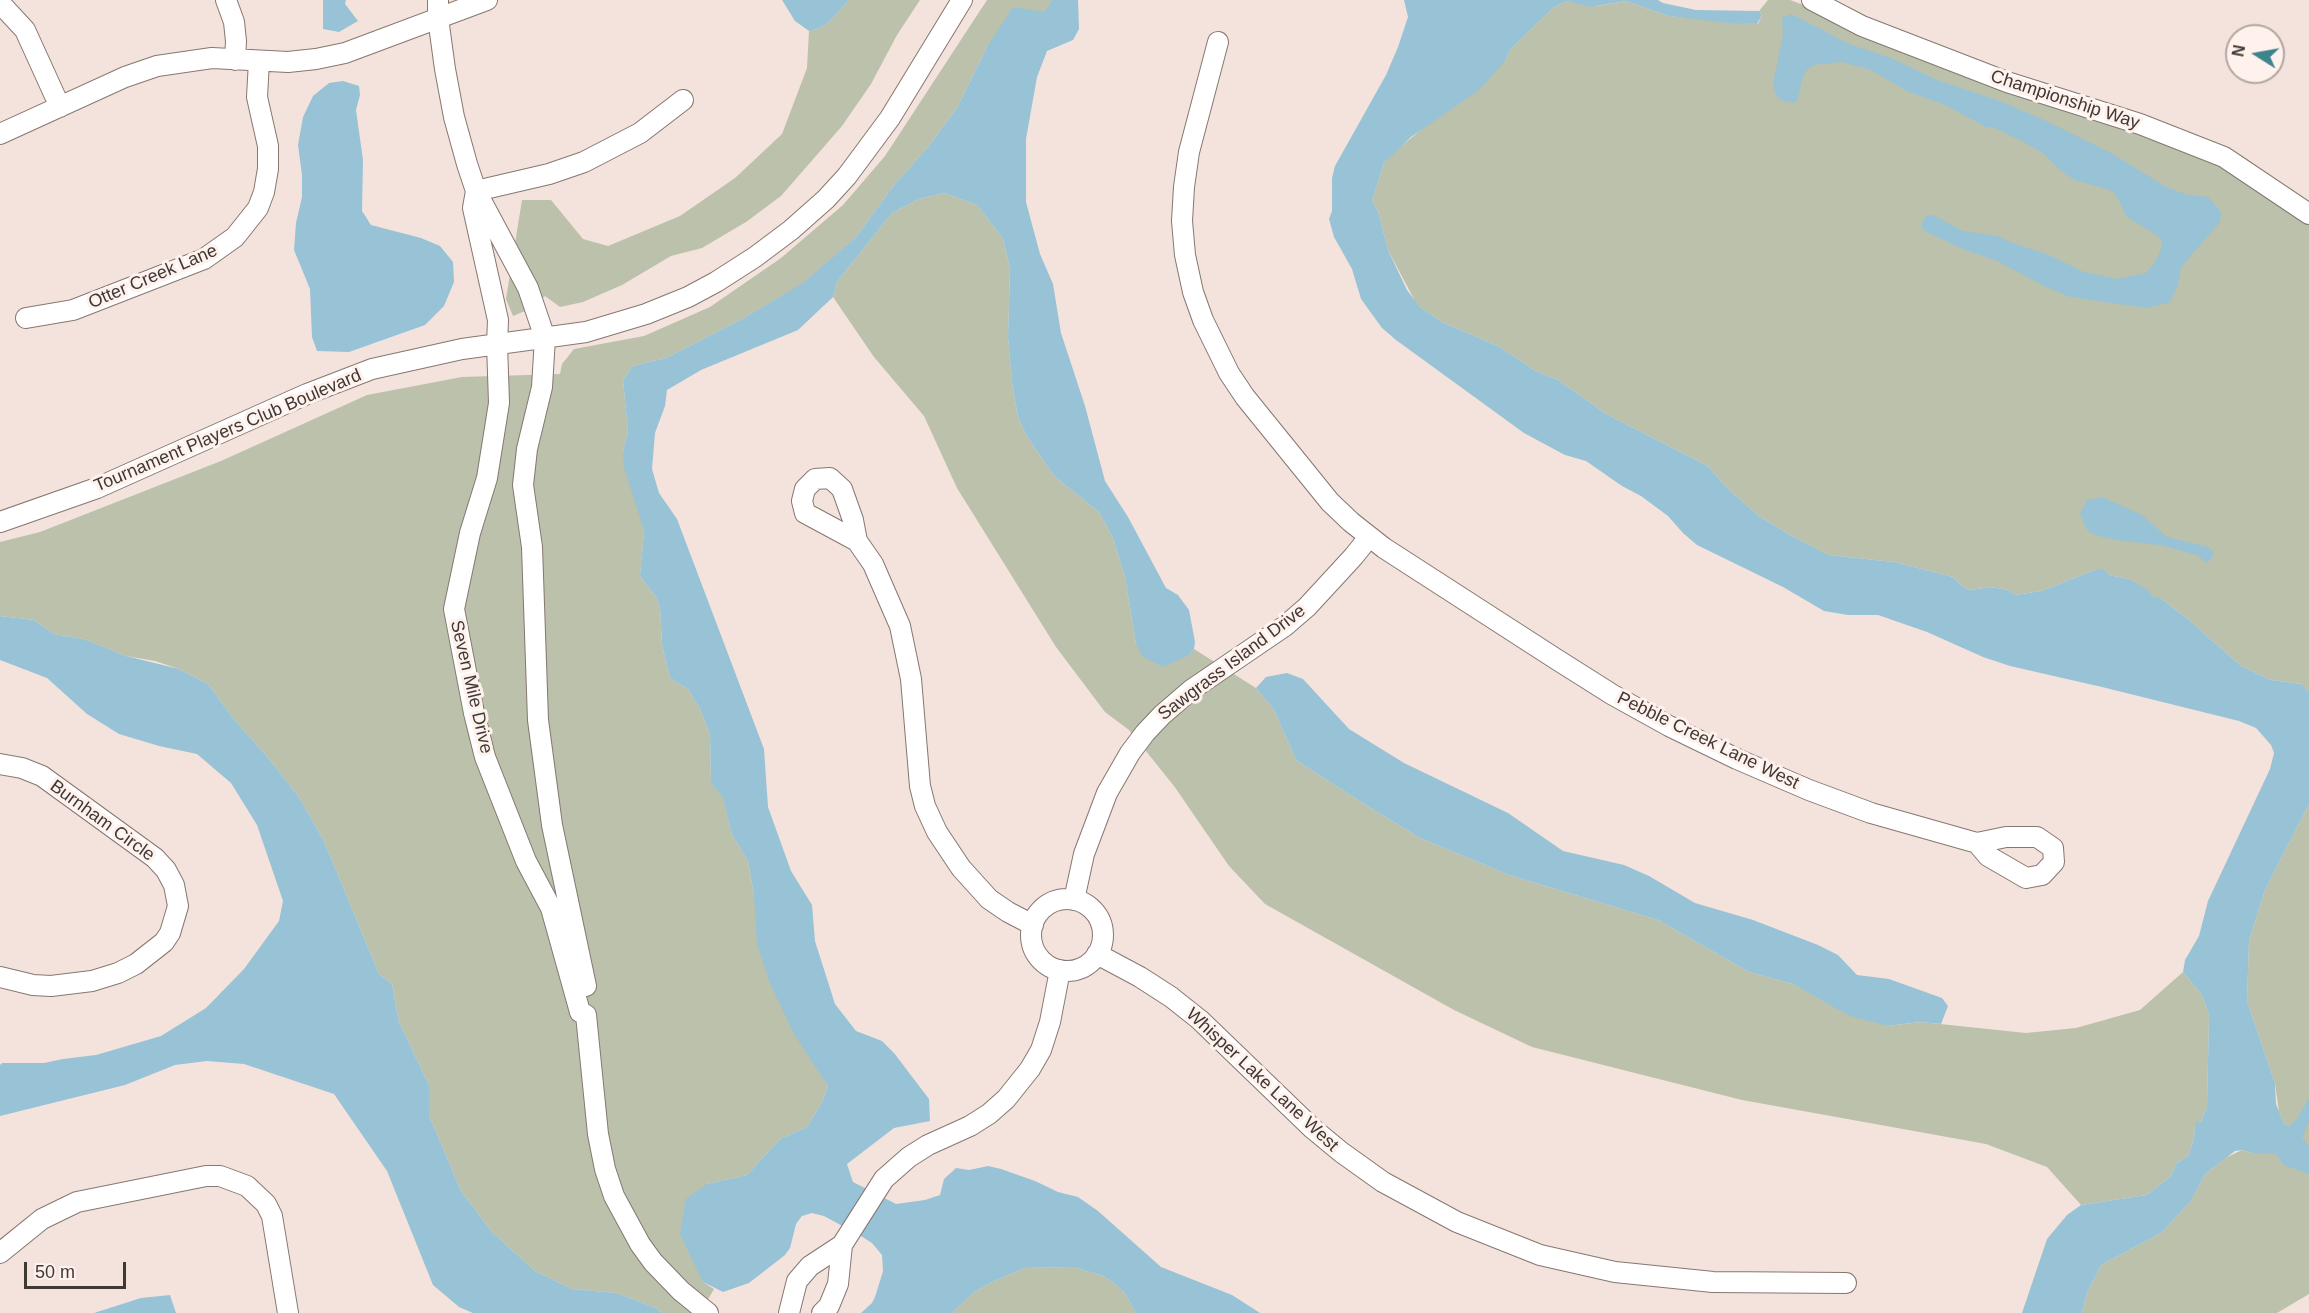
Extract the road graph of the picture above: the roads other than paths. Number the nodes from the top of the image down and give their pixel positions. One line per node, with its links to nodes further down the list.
1 (226, 0): 8 (street)
2 (487, 0): 6 (street)
3 (962, 0): 16 (street, Tournament Players Club Boulevard)
4 (1812, 0): 14 (street, Championship Way)
5 (0, 3): 11 (street)
6 (438, 9): 9 (street); 13 (street)
7 (1218, 42): 19 (street, Pebble Creek Lane West)
8 (235, 60): 9 (street); 11 (street)
9 (259, 61): 15 (street, Otter Creek Lane)
10 (683, 100): 13 (street)
11 (60, 107): 12 (street)
12 (0, 134)
13 (476, 191): 16 (street); 17 (street, Seven Mile Drive)
14 (2309, 214)
15 (26, 318)
16 (545, 338): 17 (street, Tournament Players Club Boulevard); 28 (street, Seven Mile Drive)
17 (497, 344): 18 (street, Tournament Players Club Boulevard); 28 (street, Seven Mile Drive)
18 (0, 522)
19 (1369, 537): 22 (street, Pebble Creek Lane West); 23 (street, Sawgrass Island Drive)
20 (856, 541): 24 (street)
21 (0, 764): 27 (street, Burnham Circle)
22 (1977, 843)
23 (1074, 900): 24 (street); 25 (street)
24 (1033, 925): 26 (street)
25 (1097, 954): 26 (street); 31 (street, Whisper Lake Lane West)
26 (1060, 970): 29 (street)
27 (0, 977)
28 (586, 1015): 33 (street, Seven Mile Drive)
29 (846, 1238): 34 (street); 35 (street)
30 (0, 1253): 32 (street)
31 (1846, 1283)
32 (288, 1313)
33 (708, 1313)
34 (789, 1313)
35 (822, 1313)

